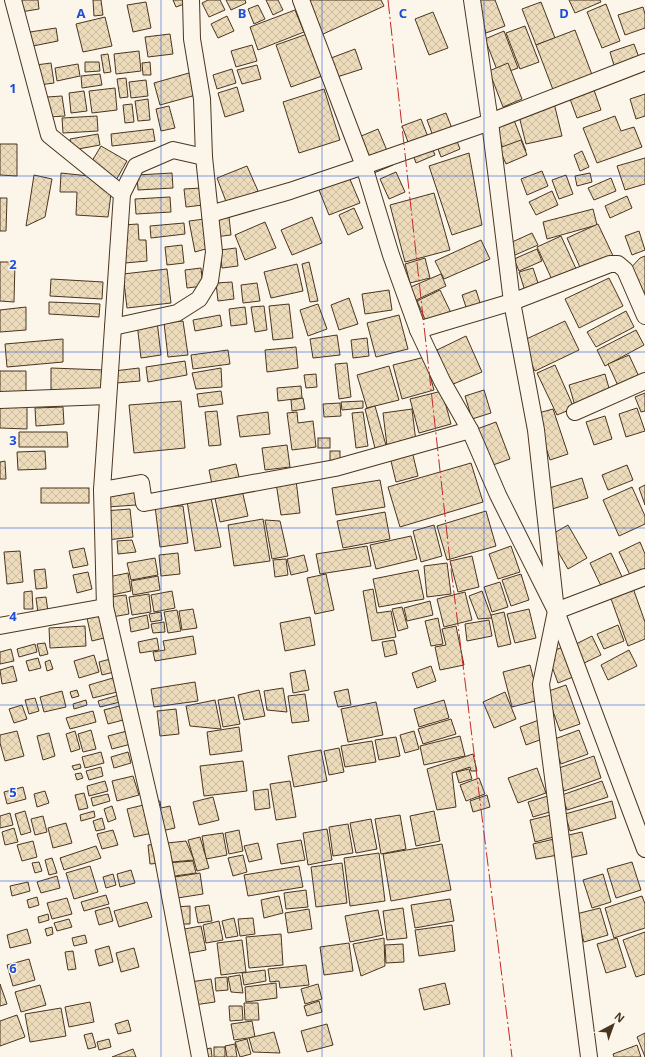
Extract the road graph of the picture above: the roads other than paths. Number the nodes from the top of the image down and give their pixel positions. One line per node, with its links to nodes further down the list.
1 (13, 0): 9 (street)
2 (191, 0): 7 (street)
3 (301, 0): 8 (street)
4 (472, 0): 6 (street)
5 (645, 62): 6 (street)
6 (490, 122): 8 (street); 11 (street)
7 (204, 157): 9 (street); 10 (street)
8 (364, 166): 10 (street); 14 (street)
9 (122, 194): 13 (street)
10 (210, 214): 13 (street)
11 (512, 302): 12 (street); 14 (street); 23 (street)
12 (645, 316)
13 (113, 327): 16 (street)
14 (418, 330): 19 (street)
15 (645, 381): 18 (street)
16 (108, 396): 17 (street); 20 (street)
17 (0, 400)
18 (575, 412)
19 (470, 430): 20 (street); 23 (street)
20 (102, 490): 22 (street)
21 (645, 577): 23 (street)
22 (105, 607): 24 (street); 26 (street)
23 (556, 611): 25 (street); 27 (street)
24 (0, 626)
25 (645, 849)
26 (200, 1057)
27 (589, 1057)

